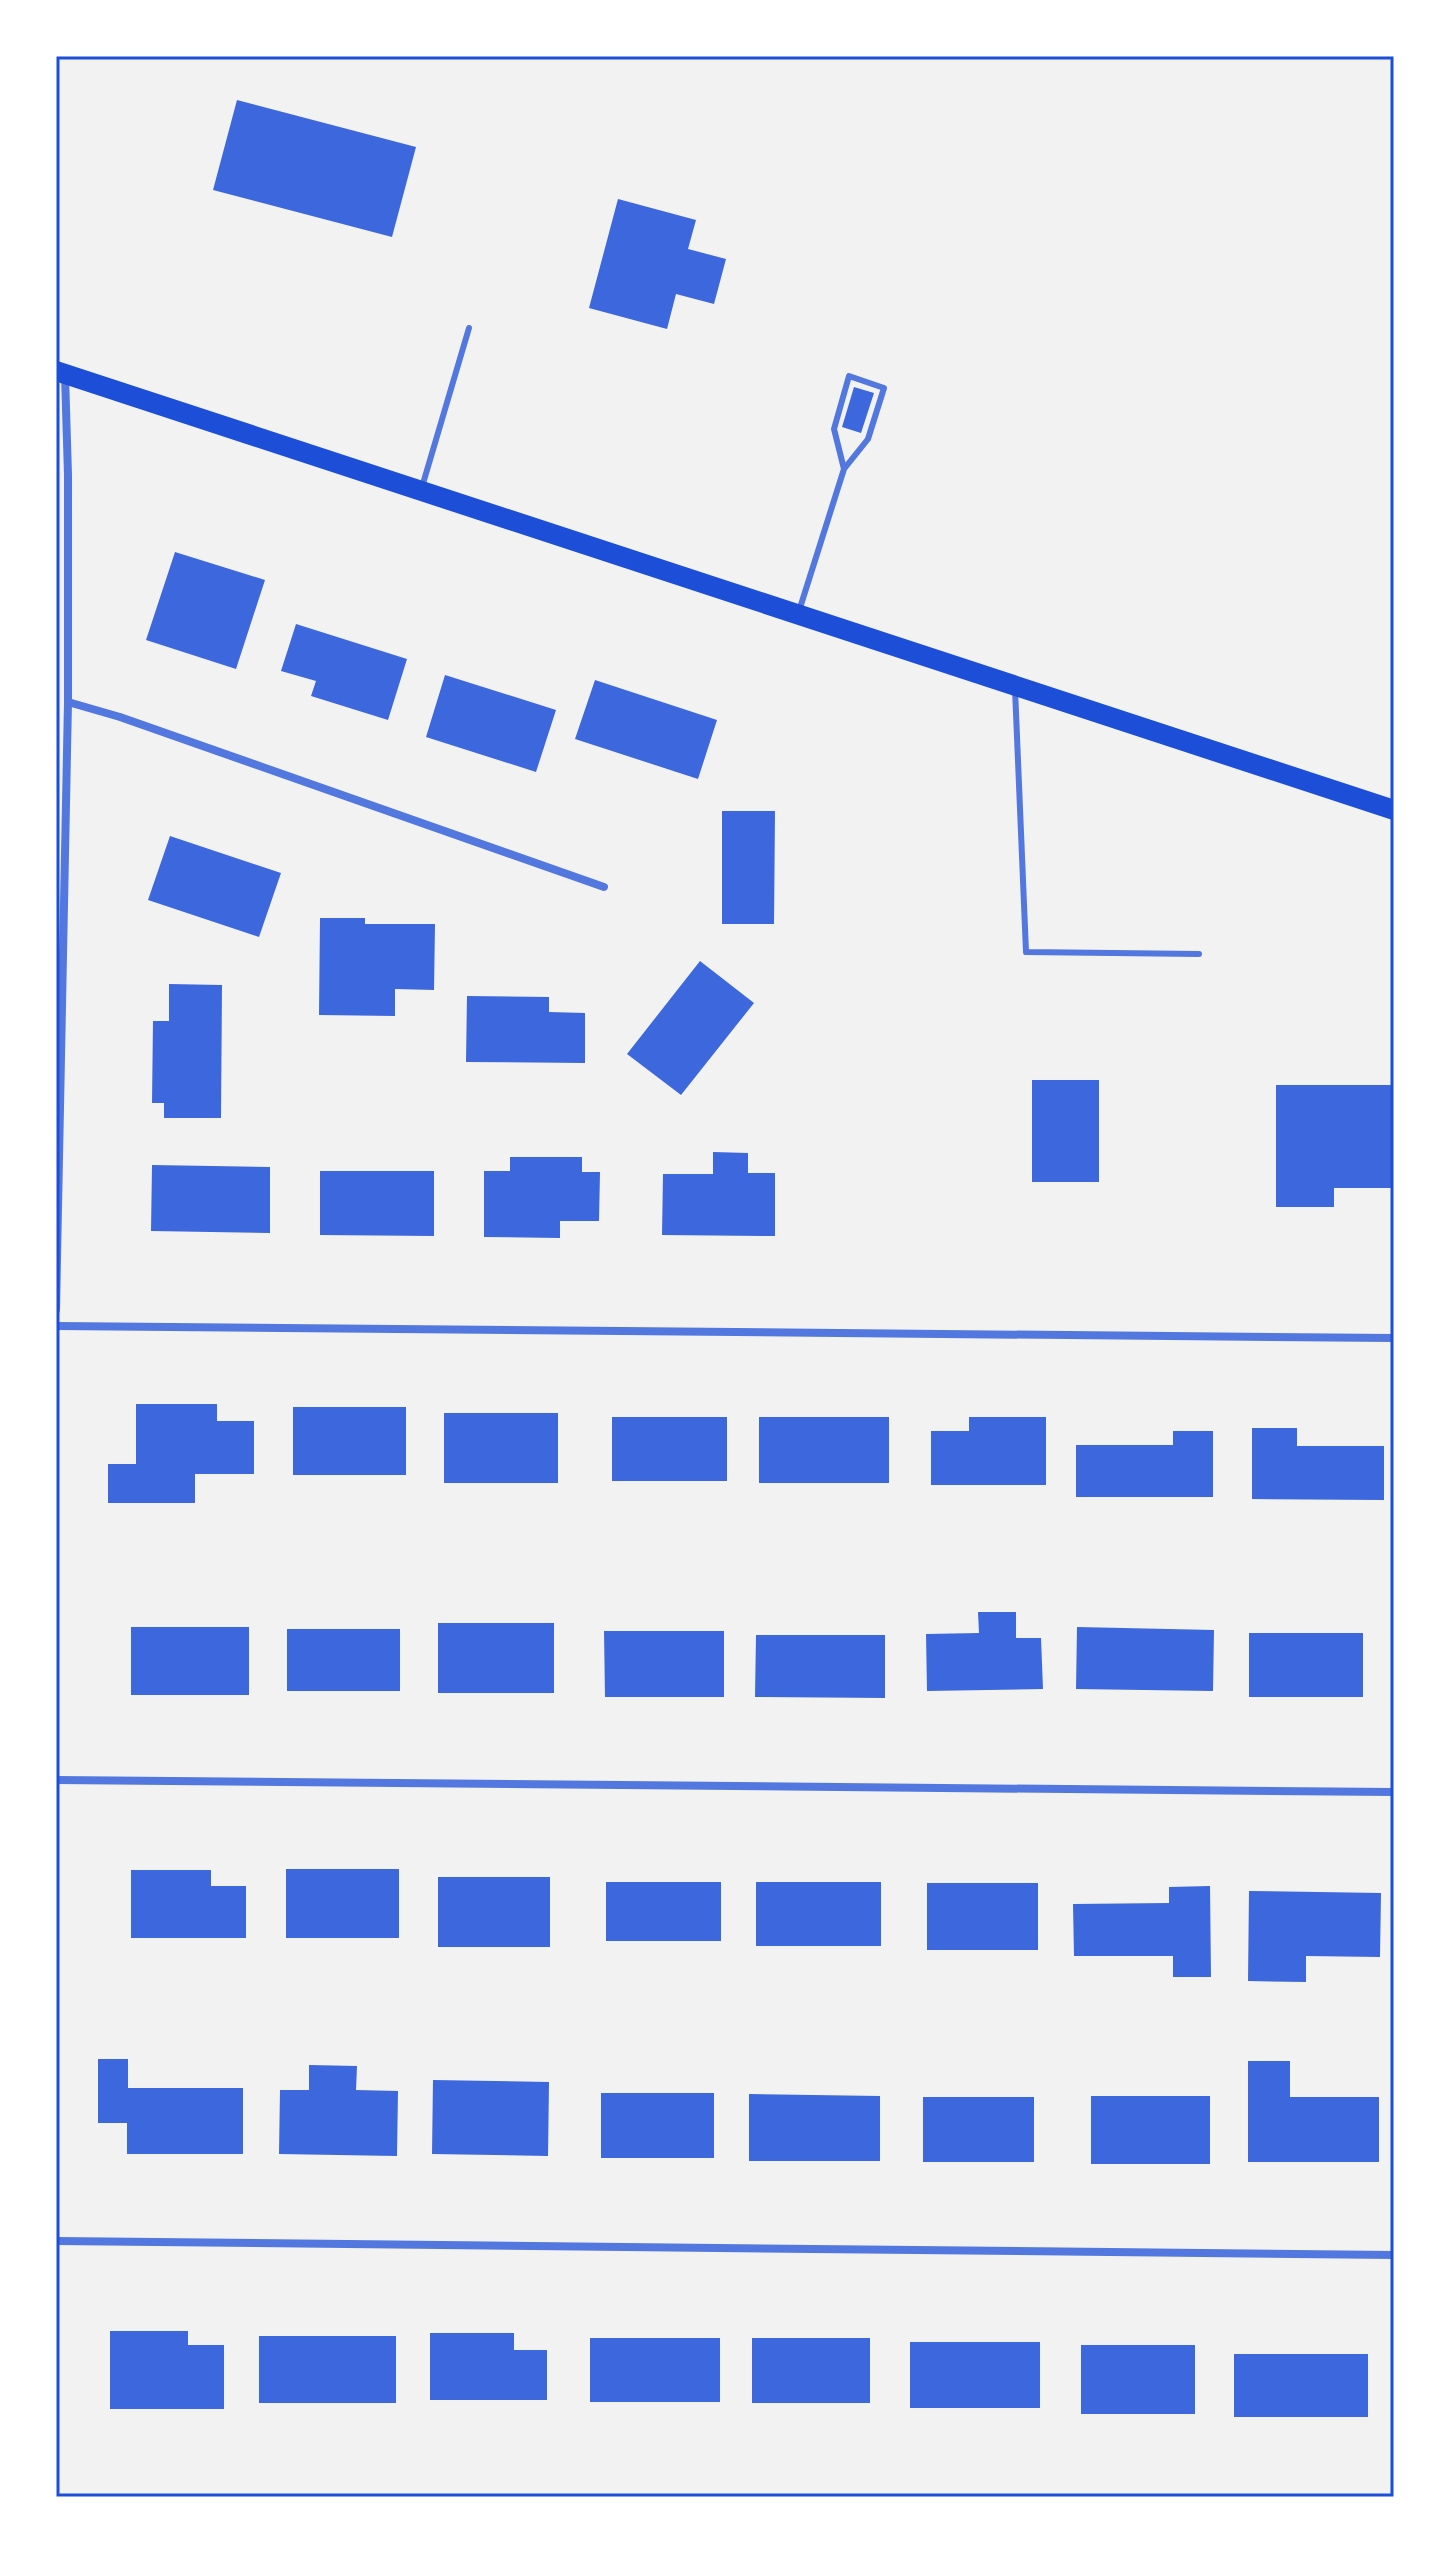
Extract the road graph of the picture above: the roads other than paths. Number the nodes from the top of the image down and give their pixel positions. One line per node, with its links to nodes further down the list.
1 (469, 328): 4 (lane)
2 (60, 373): 4 (main road); 7 (street)
3 (844, 469): 3 (lane); 5 (lane)
4 (421, 491): 5 (main road)
5 (798, 615): 6 (main road)
6 (1015, 686): 8 (main road); 10 (lane)
7 (68, 702): 9 (street); 11 (street)
8 (1394, 810)
9 (604, 887)
10 (1199, 954)
11 (56, 1310)
12 (56, 1326): 13 (street)
13 (1394, 1338)
14 (56, 1780): 15 (street)
15 (1394, 1792)
16 (56, 2241): 17 (street)
17 (1394, 2255)

